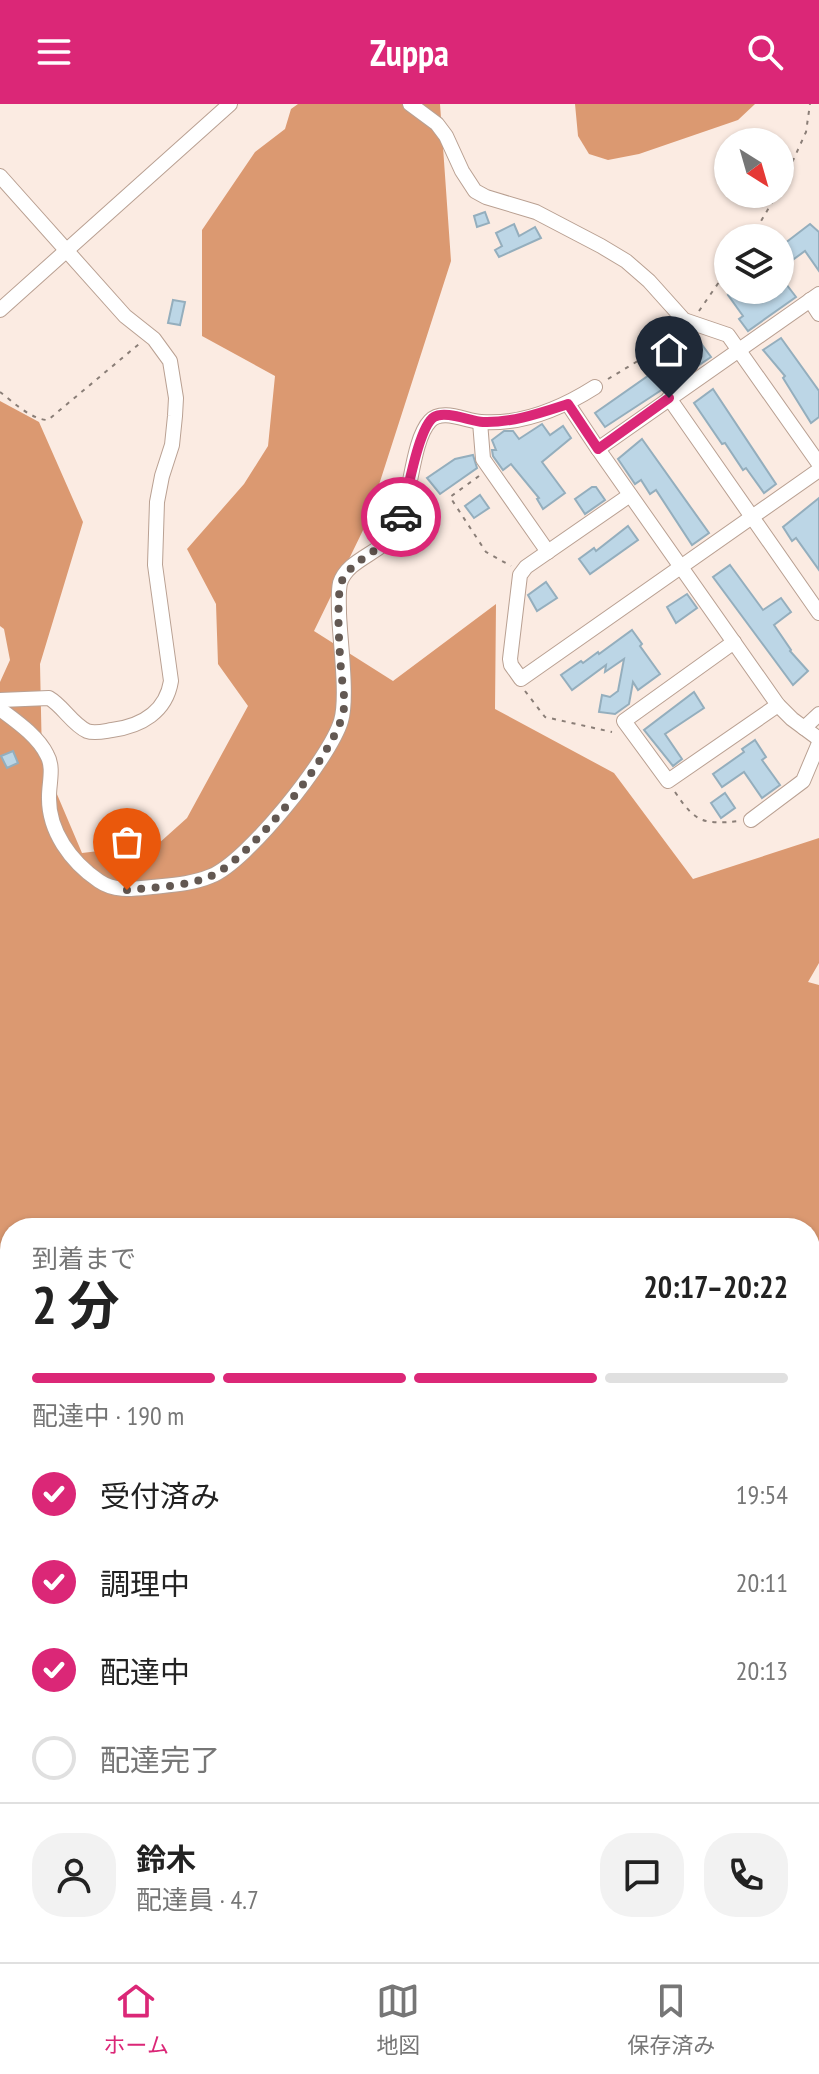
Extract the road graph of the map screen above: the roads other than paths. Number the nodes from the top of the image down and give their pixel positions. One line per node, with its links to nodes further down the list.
1 (230, 104): 4 (street)
2 (410, 104): 8 (street)
3 (0, 176): 4 (street)
4 (67, 250): 6 (street); 21 (street)
5 (814, 297): 7 (street); 8 (street)
6 (0, 310)
7 (819, 314)
8 (738, 350): 10 (street); 14 (street)
9 (595, 387): 11 (street)
10 (669, 398): 13 (street); 16 (street)
11 (568, 404): 12 (street); 13 (street)
12 (480, 422): 17 (street); 23 (street)
13 (598, 449): 15 (street)
14 (819, 467): 16 (street)
15 (630, 495): 17 (street); 18 (street)
16 (752, 517): 18 (street); 19 (street)
17 (548, 552): 18 (street)
18 (682, 567): 20 (street)
19 (819, 613)
20 (734, 642): 22 (street); 22 (street)
21 (0, 700)
22 (778, 705): 25 (street)
23 (0, 709)
24 (819, 714): 25 (street)
25 (804, 728): 26 (street)
26 (819, 741): 27 (street)
27 (751, 820)

